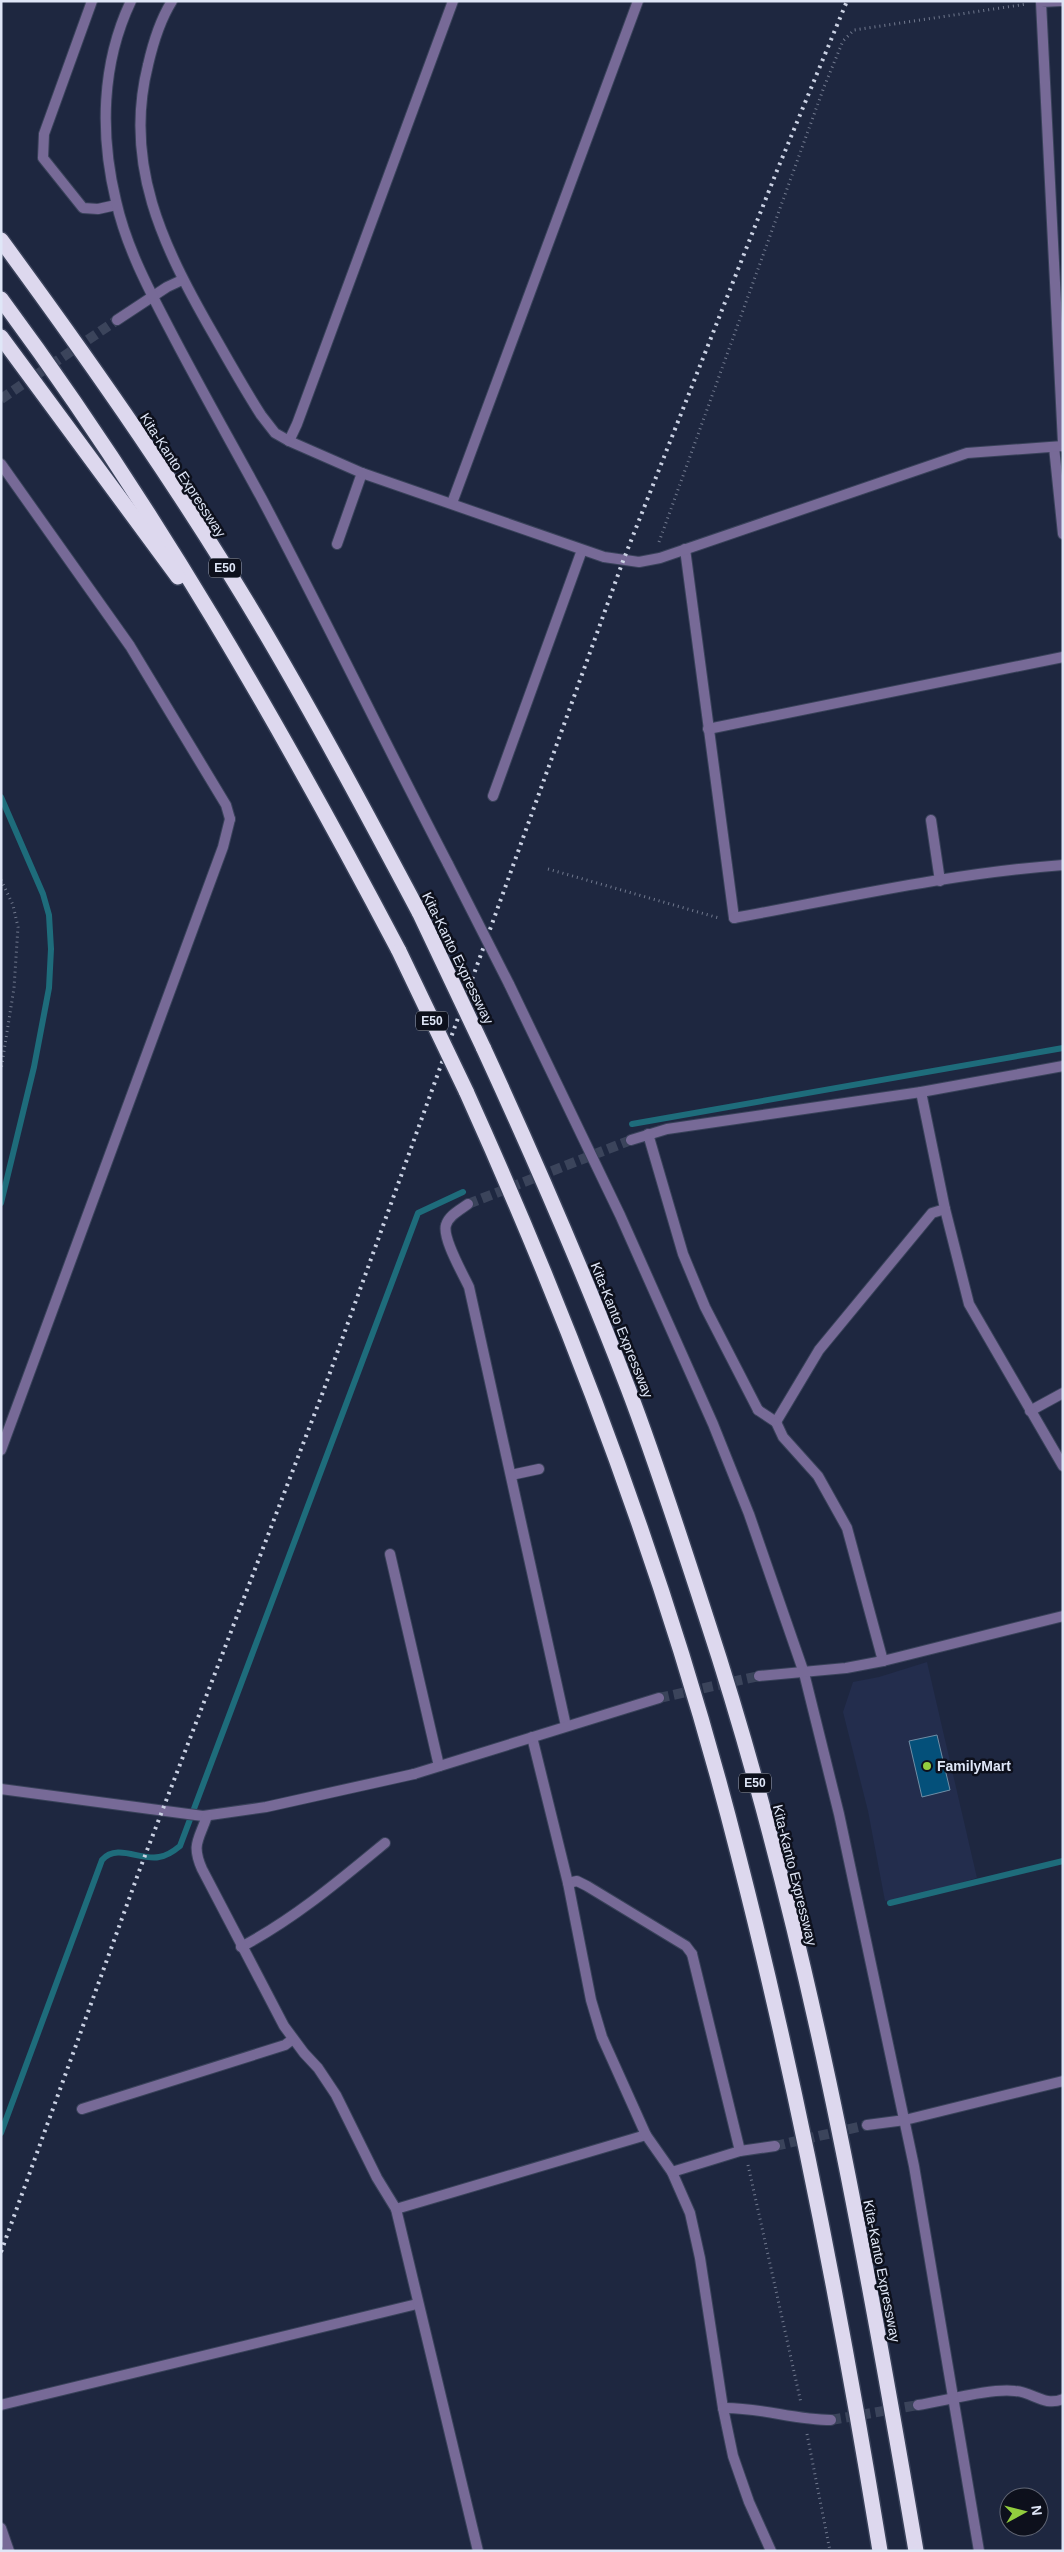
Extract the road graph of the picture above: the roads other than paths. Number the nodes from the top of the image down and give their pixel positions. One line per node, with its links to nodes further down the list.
1 (92, 1): 8 (street)
2 (131, 1): 8 (street)
3 (172, 1): 10 (street)
4 (452, 1): 15 (street)
5 (638, 1): 19 (street)
6 (1061, 1): 7 (street)
7 (1041, 2): 16 (street)
8 (116, 205): 11 (street)
9 (1, 240): 80 (highway, Kita-Kanto Expressway / E50, bridge)
10 (182, 280): 11 (street); 15 (street)
11 (153, 297): 13 (street); 47 (street, bridge)
12 (1, 299): 24 (highway, E50)
13 (117, 320)
14 (1, 337): 24 (highway)
15 (288, 441): 18 (street)
16 (1060, 445): 20 (street); 22 (street)
17 (1, 464): 40 (street)
18 (362, 473): 19 (street); 21 (street)
19 (452, 503): 23 (street)
20 (1063, 534)
21 (337, 544)
22 (685, 549): 23 (street); 26 (street)
23 (582, 550): 27 (street)
24 (232, 648): 79 (highway, E50, bridge)
25 (1063, 657): 26 (street)
26 (708, 728): 30 (street)
27 (492, 796)
28 (931, 820): 30 (street)
29 (1063, 865): 30 (street)
30 (940, 881)
31 (1063, 1066): 32 (street)
32 (921, 1092): 33 (street); 36 (street)
33 (648, 1134): 34 (street); 39 (street)
34 (631, 1140)
35 (468, 1204): 43 (street)
36 (944, 1209): 38 (street); 39 (street)
37 (1063, 1393): 38 (street)
38 (1030, 1411): 41 (street)
39 (776, 1422): 46 (street)
40 (1, 1450)
41 (1063, 1466)
42 (539, 1468): 43 (street)
43 (512, 1475): 50 (street)
44 (390, 1554): 52 (street)
45 (1063, 1616): 46 (street)
46 (883, 1661): 47 (street)
47 (804, 1673): 48 (street); 61 (street)
48 (759, 1676)
49 (659, 1698): 50 (street)
50 (566, 1726): 51 (street)
51 (532, 1737): 52 (street); 56 (street)
52 (439, 1766): 54 (street)
53 (1, 1789): 54 (street)
54 (207, 1816): 57 (street)
55 (385, 1843): 57 (street)
56 (568, 1883): 63 (street); 65 (street)
57 (241, 1947): 58 (street)
58 (293, 2039): 60 (street); 67 (street)
59 (1063, 2081): 61 (street)
60 (82, 2109)
61 (904, 2120): 62 (street); 70 (street)
62 (867, 2125)
63 (646, 2136): 66 (street); 67 (street)
64 (775, 2146): 65 (street)
65 (740, 2152): 66 (street)
66 (672, 2172): 73 (street)
67 (396, 2209): 68 (street)
68 (417, 2304): 71 (street); 77 (street)
69 (1063, 2399): 70 (street)
70 (954, 2400): 72 (street); 81 (street)
71 (1, 2405)
72 (918, 2405)
73 (723, 2408): 74 (street); 78 (street)
74 (831, 2420)
75 (1, 2528): 76 (street)
76 (9, 2551)
77 (478, 2551)
78 (770, 2551)
79 (880, 2551)
80 (916, 2551)
81 (979, 2551)

